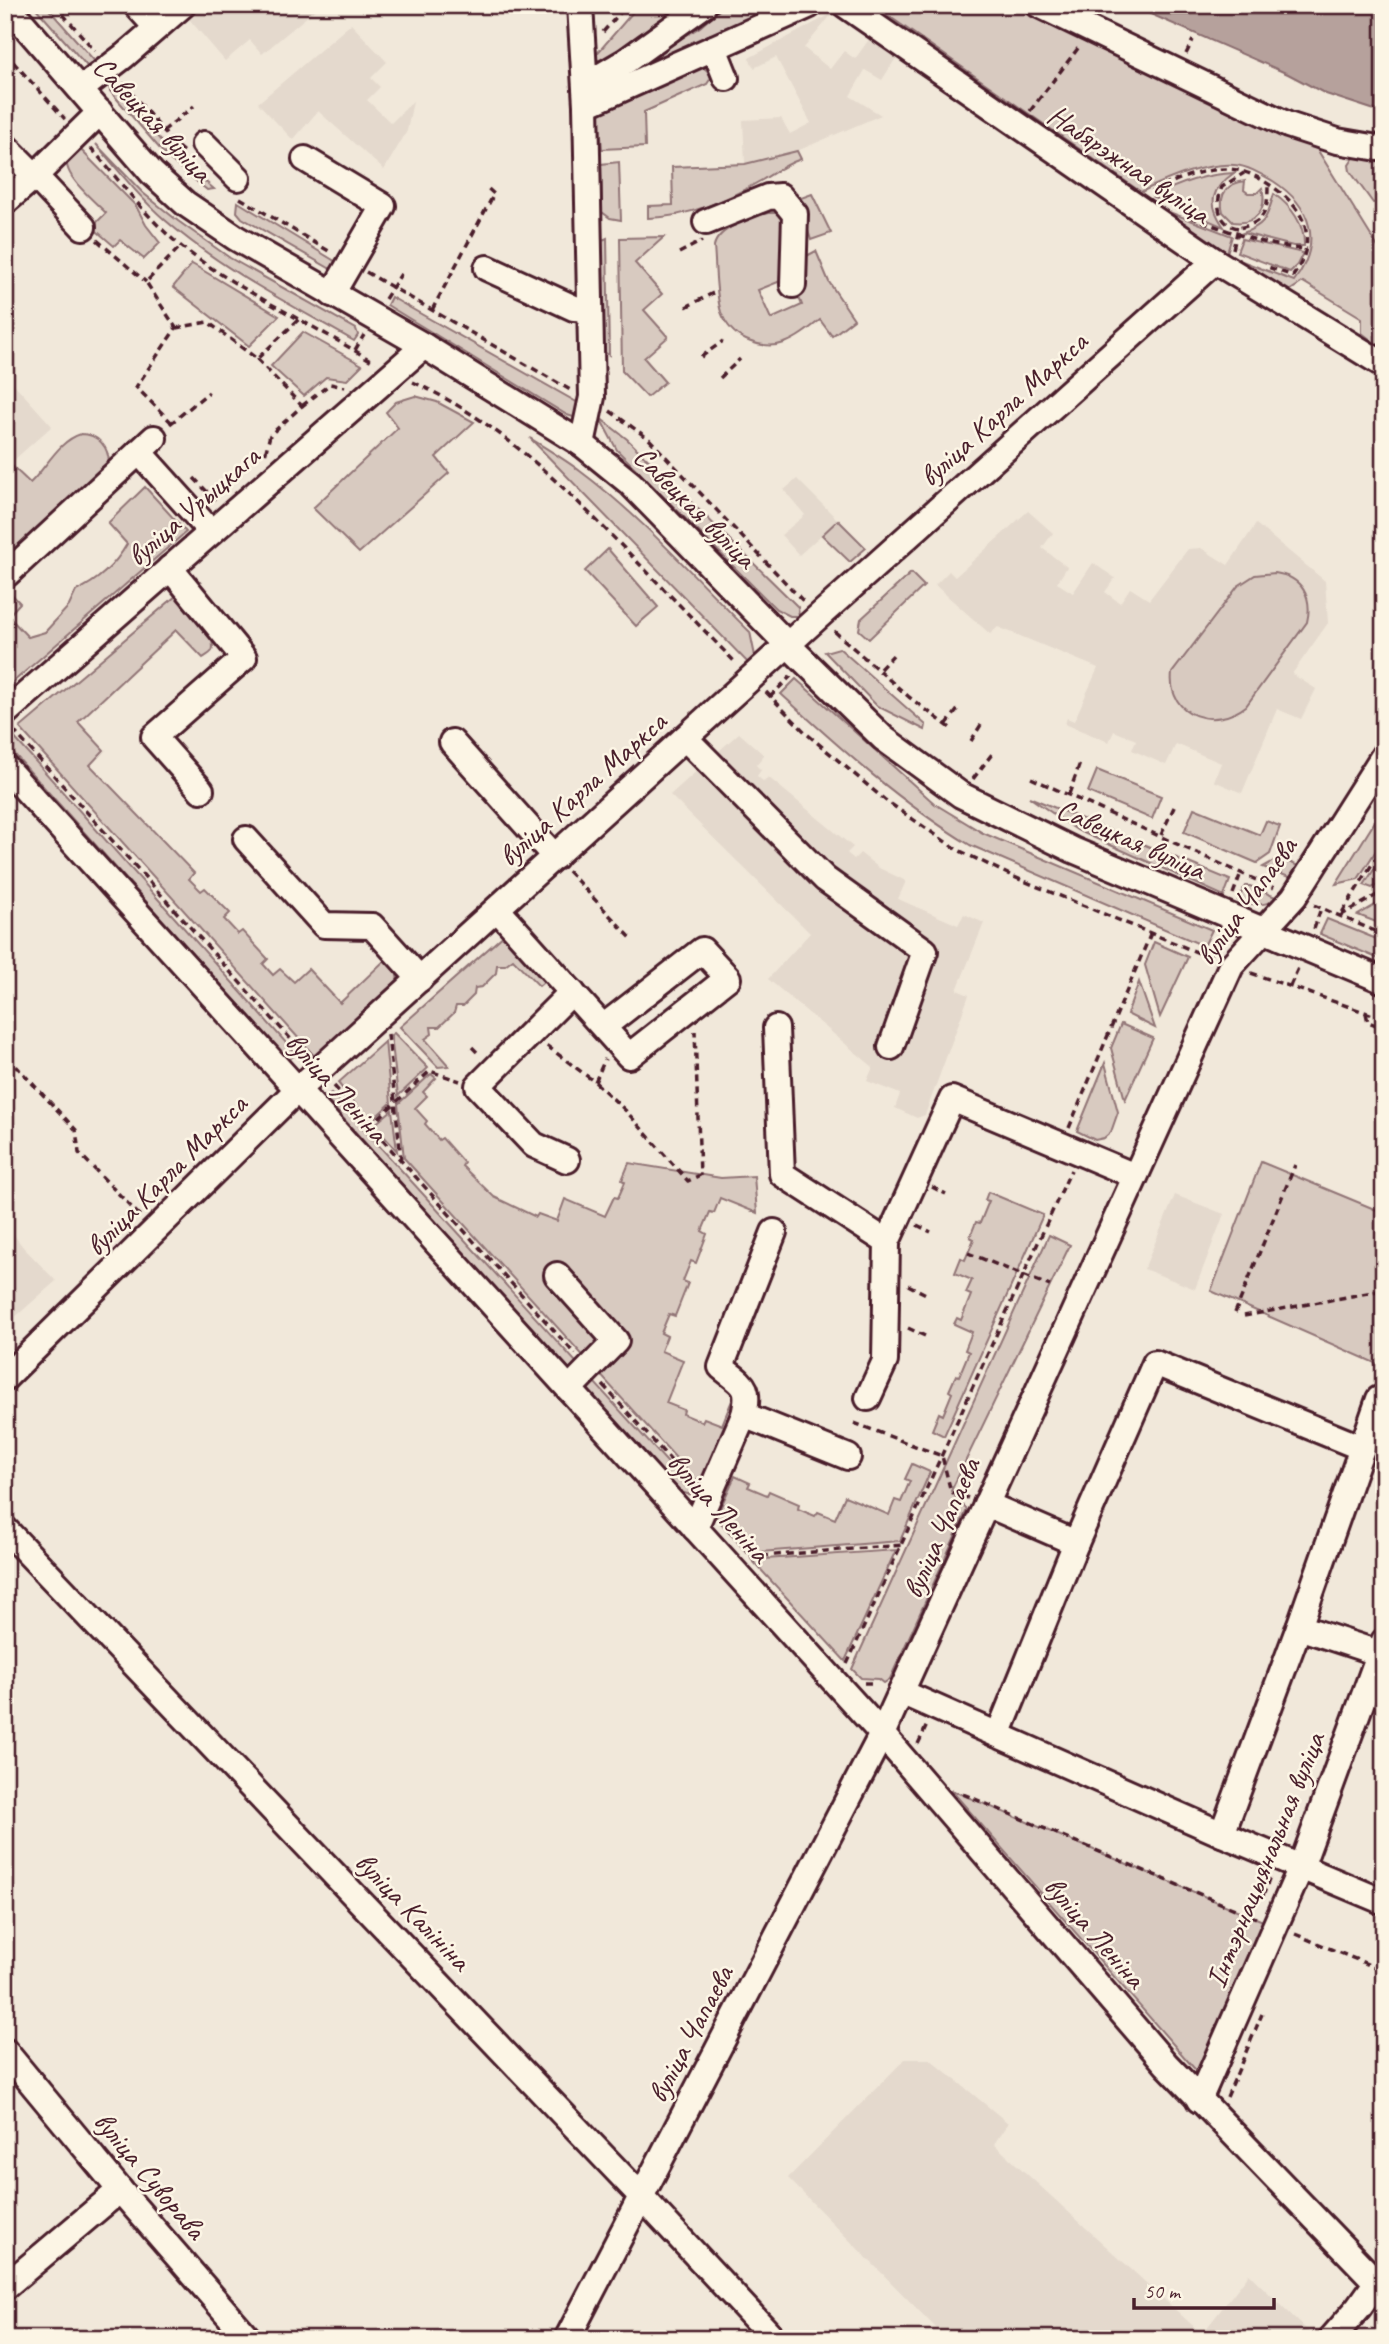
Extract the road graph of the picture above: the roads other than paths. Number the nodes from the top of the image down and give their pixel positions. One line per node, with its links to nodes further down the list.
1 (7, 5): 12 (street, Савецкая вуліца)
2 (136, 5): 9 (street)
3 (183, 5): 9 (street)
4 (580, 5): 13 (street)
5 (704, 5): 13 (street)
6 (810, 5): 10 (street)
7 (845, 5): 24 (street, Набярэжная вуліца)
8 (1039, 5): 16 (street)
9 (156, 27): 12 (street)
10 (714, 48): 11 (street); 13 (street)
11 (726, 78)
12 (81, 89): 14 (street, Савецкая вуліца)
13 (586, 95): 28 (street)
14 (100, 112): 19 (street); 27 (street, Савецкая вуліца)
15 (6, 147): 19 (street)
16 (1384, 149)
17 (198, 152): 20 (street)
18 (305, 159): 27 (street)
19 (35, 176): 21 (street); 22 (street)
20 (234, 185)
21 (5, 202)
22 (83, 228)
23 (706, 230): 26 (street)
24 (1222, 265): 30 (street, Набярэжная вуліца); 35 (street, вуліца Карла Маркса)
25 (487, 268): 28 (street)
26 (793, 285)
27 (332, 294): 29 (street, Савецкая вуліца)
28 (590, 309): 31 (street)
29 (424, 346): 31 (street, Савецкая вуліца); 32 (street, вуліца Урыцкага)
30 (1384, 365)
31 (582, 444): 35 (street, Савецкая вуліца)
32 (211, 532): 33 (street, вуліца Урыцкага); 34 (street)
33 (170, 568): 36 (street, вуліца Урыцкага); 41 (street)
34 (5, 572)
35 (788, 645): 37 (street, вуліца Карла Маркса); 45 (street, Савецкая вуліца)
36 (5, 713)
37 (685, 738): 43 (street, вуліца Карла Маркса); 51 (street)
38 (452, 742): 43 (street)
39 (1384, 755): 45 (street, вуліца Чапаева)
40 (5, 767): 52 (street, вуліца Леніна)
41 (201, 790)
42 (246, 839): 46 (street)
43 (555, 857): 44 (street, вуліца Карла Маркса)
44 (498, 909): 46 (street, вуліца Карла Маркса); 48 (street)
45 (1264, 929): 47 (street, Савецкая вуліца); 54 (street, вуліца Чапаева)
46 (420, 979): 52 (street, вуліца Карла Маркса)
47 (1384, 981)
48 (572, 992): 49 (street); 53 (street)
49 (603, 1027): 49 (street)
50 (776, 1028): 56 (street)
51 (891, 1047)
52 (298, 1090): 58 (street, вуліца Карла Маркса); 59 (street, вуліца Леніна)
53 (567, 1160)
54 (1135, 1176): 56 (street); 65 (street, вуліца Чапаева)
55 (774, 1232): 62 (street)
56 (887, 1242): 60 (street)
57 (557, 1275): 59 (street)
58 (5, 1378)
59 (569, 1389): 66 (street, вуліца Леніна)
60 (868, 1398)
61 (1384, 1401): 63 (street)
62 (744, 1415): 64 (street); 66 (street)
63 (1362, 1448): 68 (street); 69 (street)
64 (848, 1457)
65 (986, 1504): 68 (street); 71 (street, вуліца Чапаева)
66 (695, 1528): 72 (street, вуліца Леніна)
67 (5, 1529): 80 (street, вуліца Калініна)
68 (1076, 1543): 73 (street)
69 (1299, 1627): 70 (street); 74 (street)
70 (1382, 1650): 75 (street, Інтэрнацыянальная вуліца)
71 (901, 1692): 72 (street, вуліца Чапаева); 73 (street)
72 (882, 1734): 78 (street, вуліца Леніна); 80 (street, вуліца Чапаева)
73 (999, 1735): 74 (street)
74 (1222, 1834): 75 (street)
75 (1301, 1867): 76 (street); 78 (street, Інтэрнацыянальная вуліца)
76 (1384, 1902)
77 (5, 2051): 79 (street, вуліца Суворава)
78 (1199, 2100): 82 (street, вуліца Леніна)
79 (120, 2190): 81 (street); 83 (street, вуліца Суворава)
80 (641, 2196): 84 (street, вуліца Чапаева); 85 (street, вуліца Калініна)
81 (5, 2287)
82 (1380, 2287): 86 (street)
83 (249, 2339)
84 (567, 2339)
85 (774, 2339)
86 (1331, 2339)

